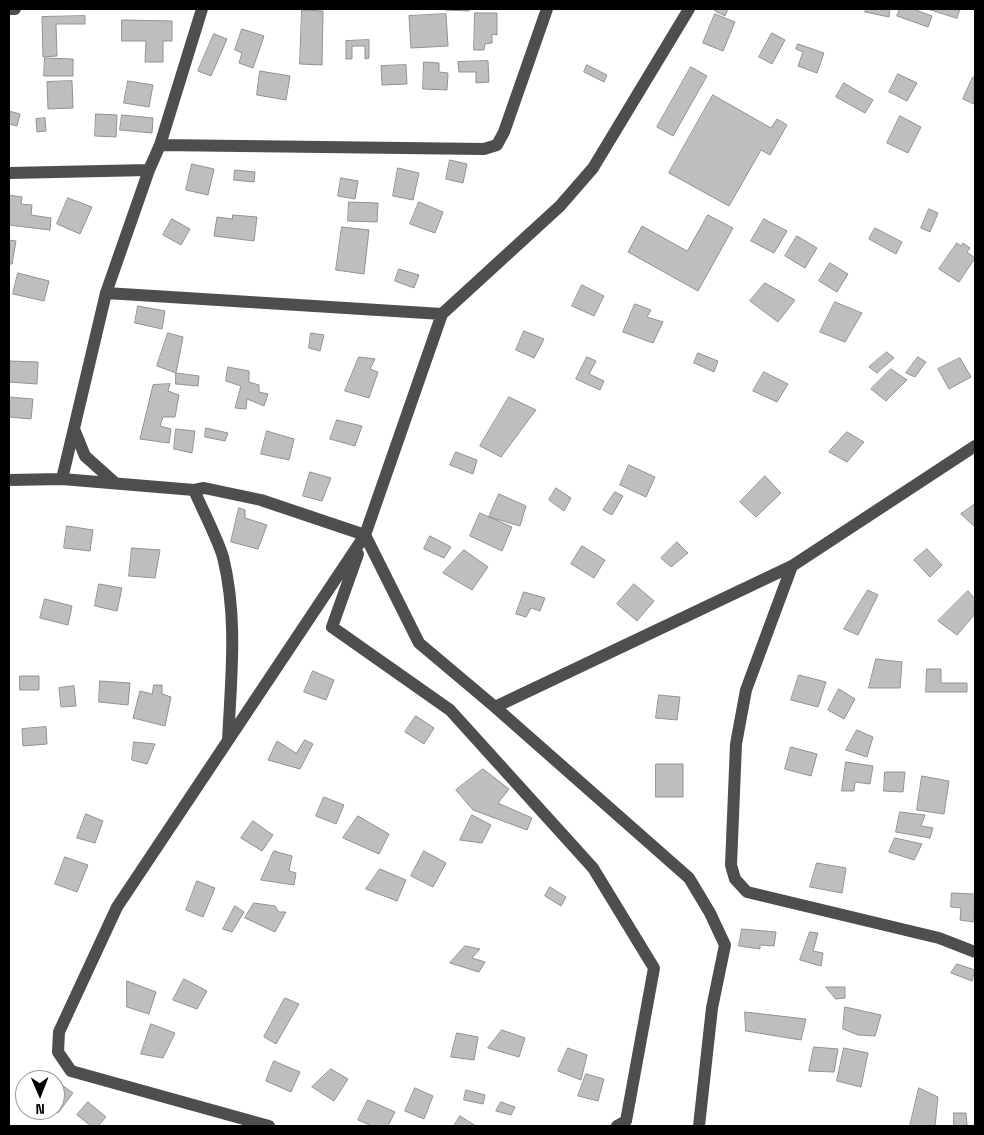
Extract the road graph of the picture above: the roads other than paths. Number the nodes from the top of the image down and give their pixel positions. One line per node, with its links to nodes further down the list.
1 (9, 9): 2 (street)
2 (15, 9)
3 (202, 9): 6 (street)
4 (546, 9): 6 (street)
5 (689, 9): 10 (street)
6 (160, 145): 7 (street)
7 (149, 170): 8 (street); 9 (street)
8 (9, 172)
9 (106, 292): 10 (street); 11 (street)
10 (442, 314): 17 (street)
11 (74, 428): 13 (street); 15 (street)
12 (975, 446): 18 (street)
13 (62, 479): 14 (street); 15 (street)
14 (9, 480)
15 (114, 482): 16 (street)
16 (194, 490): 17 (street); 20 (street)
17 (365, 535): 19 (street); 20 (street); 23 (street)
18 (792, 566): 19 (street); 21 (street)
19 (495, 707): 24 (street)
20 (228, 740): 22 (street)
21 (975, 952)
22 (269, 1126)
23 (617, 1126)
24 (699, 1126)

